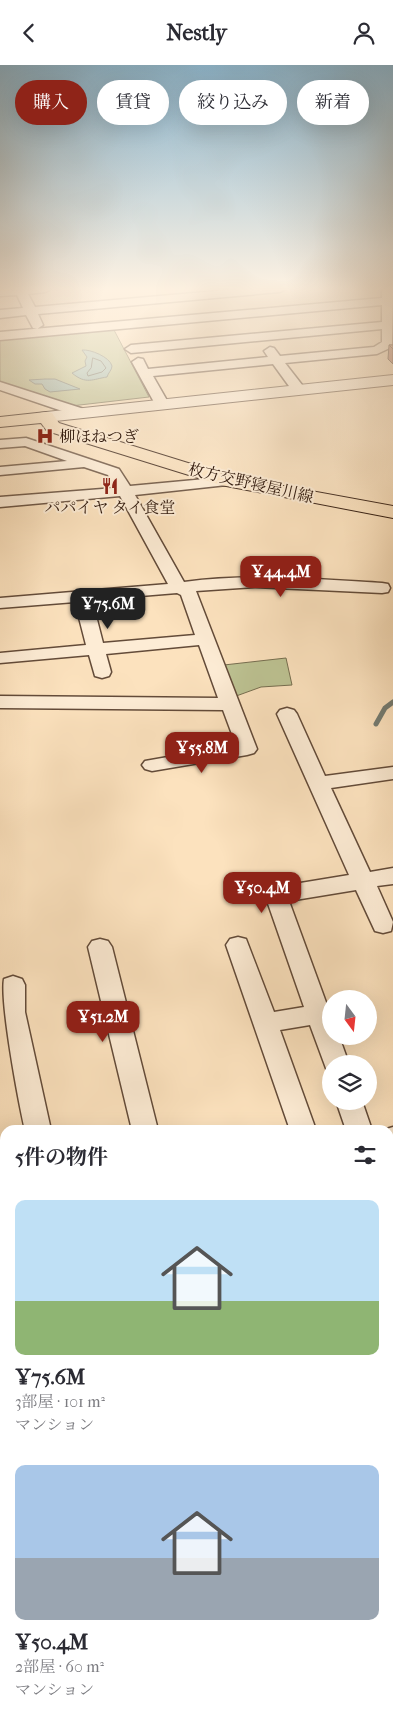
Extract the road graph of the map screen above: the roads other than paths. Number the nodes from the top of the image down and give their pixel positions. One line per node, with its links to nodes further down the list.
1 (141, 367): 4 (street)
2 (211, 367): 4 (street)
3 (282, 367): 7 (street)
4 (145, 373): 8 (street)
5 (393, 381): 7 (street)
6 (0, 386): 9 (street)
7 (299, 390): 8 (street)
8 (162, 404): 9 (street)
9 (82, 413): 10 (street)
10 (46, 417): 11 (main road); 15 (main road, 枚方交野寝屋川線)
11 (0, 422)
12 (0, 444): 13 (street)
13 (85, 463): 14 (street); 16 (street)
14 (0, 471)
15 (227, 481): 16 (street); 18 (main road, 枚方交野寝屋川線)
16 (124, 491): 17 (street); 19 (street)
17 (0, 502)
18 (393, 512)
19 (179, 588): 20 (street); 21 (street); 23 (street)
20 (382, 588)
21 (82, 596): 22 (street); 24 (street)
22 (0, 603)
23 (205, 639): 24 (street); 28 (street)
24 (96, 649): 25 (street); 26 (street)
25 (0, 659)
26 (102, 672)
27 (0, 702): 28 (street)
28 (230, 704): 30 (street)
29 (287, 714): 32 (street)
30 (152, 765)
31 (393, 773): 32 (street)
32 (319, 783): 34 (street)
33 (393, 876): 34 (street)
34 (363, 881): 35 (street); 39 (street)
35 (382, 925)
36 (238, 945): 40 (street)
37 (100, 947): 44 (street)
38 (13, 985): 43 (street)
39 (318, 1014): 40 (street); 41 (street)
40 (265, 1023): 45 (street)
41 (333, 1055)
42 (352, 1110): 46 (street)
43 (37, 1125)
44 (144, 1125)
45 (302, 1125)
46 (357, 1125)

